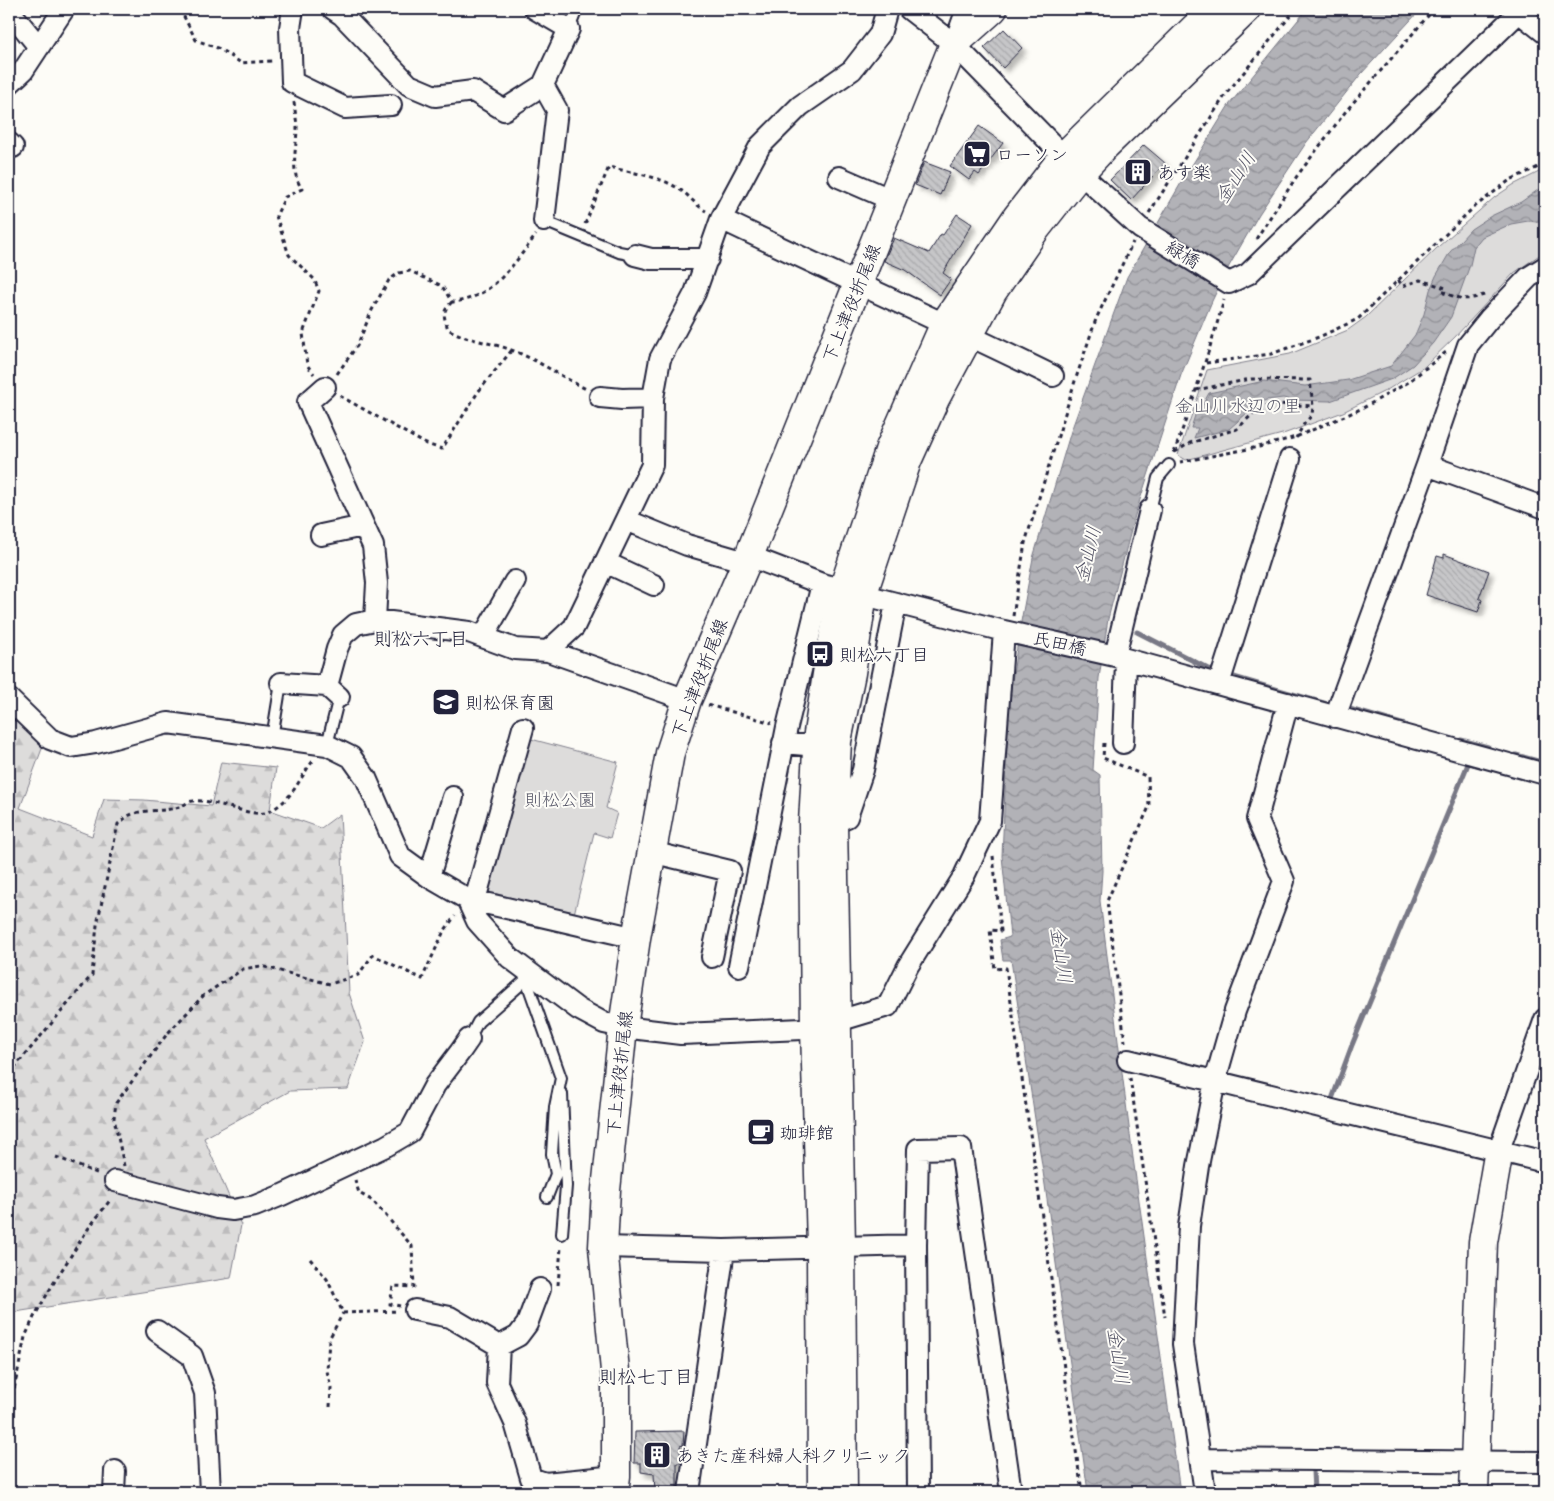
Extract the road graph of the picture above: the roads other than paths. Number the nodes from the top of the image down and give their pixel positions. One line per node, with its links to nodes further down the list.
1 (64, 9): 17 (street)
2 (294, 9): 20 (street)
3 (333, 9): 19 (street)
4 (535, 9): 14 (street)
5 (577, 9): 14 (lane)
6 (888, 9): 24 (street)
7 (909, 9): 16 (street, 緑橋)
8 (967, 9): 16 (street)
9 (993, 9): 16 (street, 下上津役折尾線)
10 (1214, 9): 21 (street)
11 (1247, 9): 21 (street)
12 (9, 10): 17 (street)
13 (1517, 10): 15 (street); 21 (street, 緑橋)
14 (568, 29): 19 (street)
15 (1545, 33)
16 (954, 44): 21 (street, 緑橋); 23 (street, 下上津役折尾線)
17 (39, 47): 18 (street)
18 (9, 84)
19 (543, 85): 25 (street)
20 (391, 105)
21 (1072, 165): 30 (street)
22 (839, 177): 23 (street)
23 (892, 200): 29 (street, 下上津役折尾線)
24 (721, 219): 27 (street); 29 (street)
25 (544, 221): 26 (lane)
26 (635, 256): 27 (street)
27 (708, 259): 34 (street)
28 (1545, 267): 37 (street)
29 (859, 285): 30 (street); 43 (street, 下上津役折尾線)
30 (957, 329): 31 (street); 47 (street)
31 (1053, 376)
32 (324, 387): 41 (street)
33 (600, 397): 34 (street)
34 (653, 398): 40 (street)
35 (1290, 459): 55 (street)
36 (1168, 465): 39 (lane)
37 (1427, 465): 38 (street); 60 (street)
38 (1545, 508)
39 (1150, 510): 53 (street)
40 (626, 520): 43 (street, 氏田橋); 44 (street)
41 (364, 526): 42 (street); 49 (street)
42 (321, 535)
43 (747, 559): 47 (street, 氏田橋); 58 (street, 下上津役折尾線)
44 (605, 562): 46 (street); 52 (street)
45 (515, 581): 51 (street)
46 (654, 585)
47 (843, 589): 48 (street, 氏田橋); 62 (street); 66 (street); 69 (street)
48 (896, 603): 50 (street, 氏田橋); 69 (street)
49 (375, 620): 51 (street); 56 (street)
50 (1008, 632): 53 (street, 氏田橋); 78 (street)
51 (483, 637): 52 (street)
52 (548, 651): 58 (street)
53 (1116, 657): 55 (street, 氏田橋); 64 (street)
54 (281, 683): 56 (street); 63 (lane)
55 (1220, 684): 59 (street, 氏田橋)
56 (333, 692): 65 (lane)
57 (9, 699): 63 (street)
58 (697, 703): 70 (street, 下上津役折尾線)
59 (1288, 703): 60 (street, 氏田橋); 83 (street)
60 (1335, 717): 67 (street, 氏田橋)
61 (523, 728): 72 (street)
62 (785, 735): 66 (street); 75 (street)
63 (272, 738): 65 (street)
64 (1114, 741)
65 (326, 745): 71 (street)
66 (817, 746): 78 (street)
67 (1545, 774)
68 (453, 798): 71 (street)
69 (832, 822): 78 (street)
70 (651, 852): 73 (street, 下上津役折尾線); 74 (street)
71 (429, 877): 72 (street)
72 (471, 899): 73 (street); 76 (street)
73 (636, 938): 79 (street, 下上津役折尾線)
74 (712, 957)
75 (739, 966)
76 (528, 977): 79 (street); 80 (lane); 82 (lane)
77 (1545, 1019): 84 (street)
78 (826, 1025): 79 (street); 91 (street)
79 (623, 1028): 90 (street, 下上津役折尾線)
80 (469, 1039): 86 (street)
81 (1128, 1060): 83 (street)
82 (561, 1078): 87 (lane); 88 (lane)
83 (1215, 1081): 84 (street); 97 (street)
84 (1499, 1150): 85 (street); 98 (street)
85 (1545, 1162)
86 (122, 1183)
87 (547, 1197)
88 (562, 1234)
89 (916, 1245): 91 (street); 107 (street); 108 (street)
90 (603, 1247): 92 (street); 101 (street, 下上津役折尾線)
91 (831, 1247): 92 (street); 105 (street); 106 (street)
92 (724, 1250): 104 (street)
93 (540, 1289): 96 (street)
94 (415, 1310): 96 (street)
95 (157, 1331): 103 (street)
96 (499, 1346): 101 (street)
97 (1200, 1459): 98 (street); 109 (street)
98 (1474, 1462): 99 (street); 110 (street)
99 (1545, 1462)
100 (115, 1471): 102 (street)
101 (615, 1484)
102 (114, 1492)
103 (210, 1492)
104 (689, 1492)
105 (822, 1492)
106 (843, 1492)
107 (918, 1492)
108 (1011, 1492)
109 (1205, 1492)
110 (1474, 1492)

